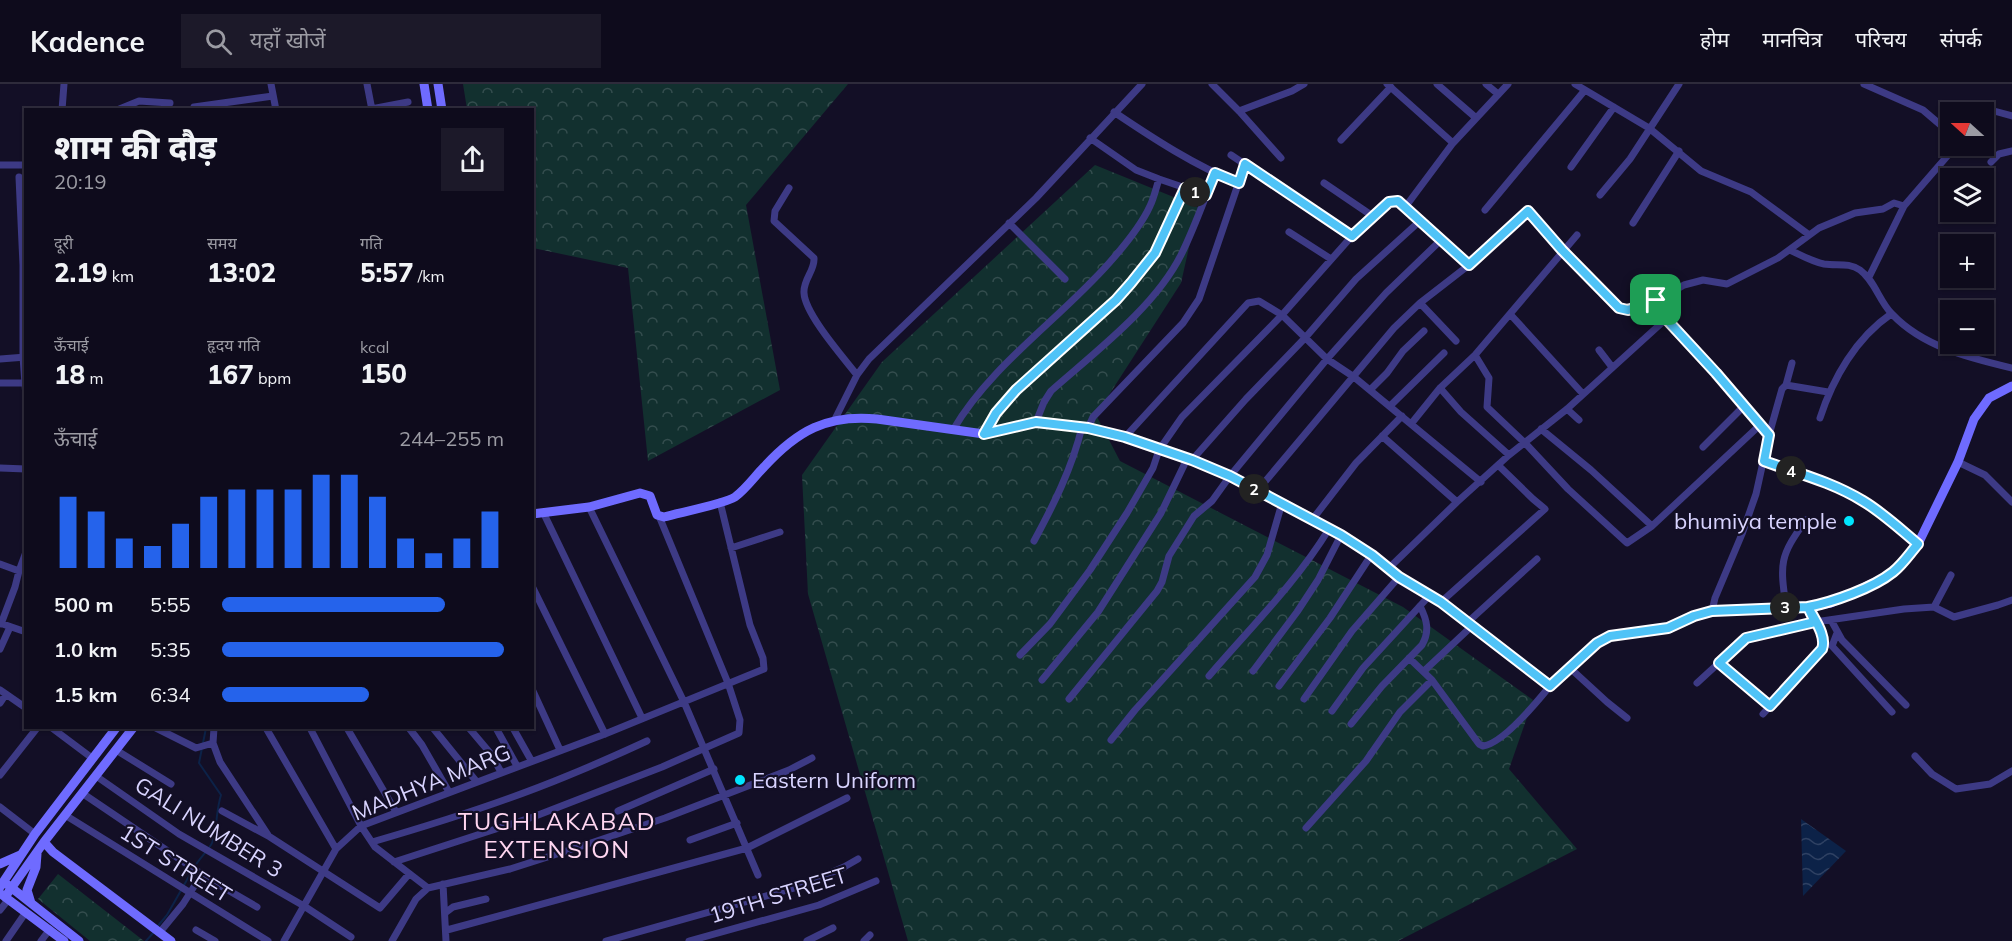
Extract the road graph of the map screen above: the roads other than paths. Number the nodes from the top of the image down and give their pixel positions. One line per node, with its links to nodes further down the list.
1 (64, 84): 23 (street)
2 (271, 84): 18 (street)
3 (367, 84): 26 (street)
4 (424, 84): 28 (street)
5 (438, 84): 29 (street)
6 (1142, 84): 32 (street)
7 (1212, 84): 30 (street)
8 (1304, 84): 30 (street)
9 (1437, 84): 34 (street)
10 (1486, 84): 17 (street)
11 (1508, 84): 17 (street)
12 (1575, 84): 16 (street)
13 (1679, 84): 36 (street)
14 (1864, 84): 35 (street)
15 (1389, 86): 38 (street); 39 (street)
16 (1585, 90): 22 (street); 61 (street)
17 (1498, 94): 34 (street)
18 (273, 96): 21 (street); 25 (street)
19 (408, 102): 27 (street)
20 (170, 103): 24 (street)
21 (194, 107)
22 (1614, 107): 36 (street); 49 (street)
23 (62, 108)
24 (122, 108)
25 (276, 108)
26 (370, 108)
27 (375, 108)
28 (428, 108)
29 (442, 108)
30 (1239, 111): 44 (street)
31 (1994, 111): 33 (street)
32 (1114, 112): 37 (street); 50 (street)
33 (2012, 116)
34 (1475, 117): 39 (street)
35 (1940, 124)
36 (1649, 128): 41 (street); 58 (street)
37 (1090, 138): 52 (street); 64 (street)
38 (1341, 140)
39 (1453, 143): 59 (street)
40 (2012, 151): 45 (street)
41 (1679, 152): 65 (street); 67 (street)
42 (1231, 155): 46 (street)
43 (1947, 156): 60 (street)
44 (1281, 158)
45 (1991, 162)
46 (1245, 164): 53 (street); 69 (street)
47 (0, 165): 48 (street)
48 (24, 165)
49 (1571, 167)
50 (1215, 173): 53 (street); 57 (street)
51 (19, 177): 74 (street)
52 (1159, 180): 56 (street); 118 (street)
53 (1239, 183): 116 (street)
54 (1324, 183): 62 (street)
55 (789, 188): 96 (street)
56 (1185, 188): 57 (street); 119 (street)
57 (1206, 195): 113 (street)
58 (1600, 195)
59 (1406, 206): 62 (street); 63 (street)
60 (1904, 206): 67 (street); 76 (street)
61 (1485, 210)
62 (1374, 217): 69 (street)
63 (1421, 220): 70 (street); 85 (street)
64 (1009, 223): 77 (street); 96 (street)
65 (1633, 223)
66 (1289, 232): 73 (street)
67 (1808, 234): 72 (street)
68 (1577, 235): 71 (street)
69 (1352, 236): 73 (street)
70 (1441, 240): 75 (street); 92 (street)
71 (1562, 250): 75 (street); 78 (street); 80 (street)
72 (1790, 250): 76 (street); 78 (street)
73 (1331, 259): 82 (street)
74 (24, 265): 90 (street)
75 (1469, 265): 79 (street)
76 (1869, 277): 81 (street)
77 (1065, 279)
78 (1656, 300): 83 (street)
79 (1420, 303): 86 (street); 97 (street)
80 (1510, 314): 89 (street); 105 (street)
81 (1891, 314): 95 (street); 104 (street)
82 (1282, 315): 85 (street); 122 (street); 125 (street)
83 (1666, 319): 94 (street); 107 (street)
84 (1424, 331): 103 (street)
85 (1305, 338): 92 (street); 127 (street)
86 (1456, 341)
87 (1599, 350): 94 (street)
88 (1444, 353): 106 (street)
89 (1475, 355): 102 (street); 123 (street)
90 (24, 357): 91 (street)
91 (0, 359)
92 (1327, 359): 97 (street); 133 (street)
93 (1792, 363): 100 (street)
94 (1612, 367): 105 (street)
95 (2012, 368)
96 (857, 375): 111 (street)
97 (1354, 377): 103 (street); 135 (street)
98 (0, 382): 99 (street)
99 (24, 383)
100 (1786, 385): 104 (street); 120 (street)
101 (2012, 386): 129 (street)
102 (1440, 388): 114 (street); 126 (street)
103 (1370, 390): 106 (street)
104 (1828, 392): 110 (street)
105 (1583, 394): 108 (street)
106 (1390, 406): 109 (street)
107 (1744, 406): 115 (street); 124 (street)
108 (1567, 409): 112 (street); 117 (street)
109 (1401, 416): 114 (street); 121 (street)
110 (1820, 418)
111 (836, 419): 118 (street); 136 (street)
112 (1579, 420)
113 (1036, 422): 116 (street); 119 (street)
114 (1411, 424): 134 (street)
115 (1760, 425): 120 (street); 146 (street)
116 (1085, 427): 122 (street); 150 (street)
117 (1541, 429): 123 (street); 146 (street)
118 (953, 430): 119 (street)
119 (984, 434)
120 (1769, 435): 128 (street)
121 (1382, 436): 137 (street); 144 (street)
122 (1125, 437): 125 (street)
123 (1525, 443): 126 (street); 146 (street)
124 (1703, 447)
125 (1159, 450): 127 (street); 178 (street)
126 (1509, 455): 130 (street)
127 (1190, 459): 133 (street); 185 (street)
128 (1764, 461): 151 (street); 169 (street)
129 (1958, 462): 138 (street); 151 (street)
130 (1498, 465): 134 (street); 164 (street)
131 (0, 468): 132 (street)
132 (24, 469)
133 (1230, 476): 135 (street); 193 (street)
134 (1481, 482): 137 (street)
135 (1258, 490): 139 (street)
136 (720, 502): 143 (street); 152 (street)
137 (1457, 502): 157 (street)
138 (2012, 502)
139 (1282, 503): 144 (street); 221 (street)
140 (589, 507): 142 (street); 143 (street); 195 (street)
141 (534, 514): 142 (street)
142 (544, 514): 203 (street)
143 (659, 516): 188 (street)
144 (1312, 520): 147 (street)
145 (1806, 520): 166 (street)
146 (1652, 526)
147 (1329, 529): 149 (street); 184 (street)
148 (780, 532): 152 (street)
149 (1341, 535): 153 (street); 182 (street)
150 (1034, 541)
151 (1918, 544): 167 (street)
152 (731, 548): 188 (street, MADHYA MARG)
153 (1372, 555): 157 (street); 189 (street)
154 (24, 558): 158 (street)
155 (1537, 559): 173 (street)
156 (0, 565): 158 (street)
157 (1389, 568): 160 (street)
158 (19, 571): 172 (street)
159 (1951, 575): 168 (street)
160 (1399, 577): 162 (street); 194 (street)
161 (534, 590): 220 (street)
162 (1430, 595): 164 (street); 165 (street)
163 (2012, 600): 168 (street)
164 (1441, 602): 173 (street)
165 (1420, 606): 179 (street); 200 (street)
166 (1786, 607): 167 (street); 169 (street)
167 (1808, 607): 171 (street)
168 (1934, 607): 170 (street)
169 (1712, 611): 181 (street)
170 (1831, 620): 171 (street); 176 (street)
171 (1815, 622): 180 (street); 198 (street)
172 (1, 623): 174 (street)
173 (1470, 624): 183 (street); 190 (street)
174 (10, 627): 175 (street); 177 (street)
175 (24, 631)
176 (1837, 633): 197 (street); 201 (street)
177 (0, 649)
178 (1020, 655)
179 (1409, 658): 183 (street); 205 (street)
180 (1719, 663): 187 (street); 198 (street)
181 (1570, 668): 190 (street); 204 (street)
182 (1253, 671)
183 (1424, 671): 186 (street)
184 (1209, 675)
185 (1042, 680)
186 (1432, 680): 190 (street); 250 (street)
187 (1696, 682)
188 (728, 683): 195 (street, MADHYA MARG); 224 (street)
189 (1279, 686)
190 (1550, 686)
191 (3, 692): 196 (street); 199 (street)
192 (534, 693): 226 (street)
193 (1069, 699)
194 (1304, 699)
195 (684, 702): 203 (street, MADHYA MARG); 224 (street)
196 (0, 703)
197 (1906, 705)
198 (1770, 706): 202 (street)
199 (24, 707)
200 (1332, 711)
201 (1892, 712)
202 (1763, 714)
203 (642, 718): 220 (street, MADHYA MARG)
204 (1627, 718)
205 (1352, 724)
206 (36, 729): 235 (street)
207 (53, 729): 228 (street)
208 (115, 729): 228 (street)
209 (133, 729): 225 (street)
210 (158, 729): 223 (street)
211 (214, 729): 223 (street)
212 (267, 729): 257 (street)
213 (310, 729): 249 (street)
214 (348, 729): 245 (street)
215 (410, 729): 239 (street)
216 (434, 729): 237 (street)
217 (470, 729): 234 (street)
218 (497, 729): 231 (street)
219 (514, 729): 230 (street)
220 (605, 734): 226 (street, MADHYA MARG)
221 (1111, 740)
222 (647, 741): 255 (street)
223 (213, 742): 252 (street)
224 (704, 748): 232 (street); 261 (street)
225 (116, 750): 236 (street); 238 (street)
226 (560, 750): 230 (street, MADHYA MARG)
227 (1915, 756): 233 (street)
228 (92, 758): 251 (street)
229 (812, 758): 241 (street)
230 (531, 760): 231 (street, MADHYA MARG)
231 (517, 766): 234 (street, MADHYA MARG)
232 (714, 770): 241 (street); 246 (street)
233 (2012, 771)
234 (501, 772): 237 (street, MADHYA MARG)
235 (0, 775)
236 (96, 776): 240 (street); 274 (street, GALI NUMBER 3)
237 (476, 781): 239 (street, MADHYA MARG)
238 (171, 784)
239 (449, 792): 245 (street, MADHYA MARG)
240 (82, 793): 247 (street); 264 (street)
241 (725, 794): 248 (street); 269 (street)
242 (847, 798): 256 (street)
243 (0, 807): 251 (street)
244 (222, 811): 252 (street)
245 (396, 812): 249 (street, MADHYA MARG)
246 (618, 812)
247 (65, 815): 254 (street); 271 (street, 1ST STREET)
248 (737, 823): 253 (street); 256 (street)
249 (361, 826): 255 (street); 257 (street, MADHYA MARG)
250 (1306, 828)
251 (35, 834): 259 (street)
252 (270, 837): 263 (street)
253 (690, 840)
254 (44, 842): 258 (street); 283 (street)
255 (372, 842): 261 (street)
256 (747, 848): 266 (street); 282 (street)
257 (336, 849): 263 (street, MADHYA MARG)
258 (37, 854): 268 (street); 276 (street)
259 (20, 855): 262 (street); 268 (street)
260 (858, 859): 296 (street)
261 (394, 862): 265 (street)
262 (0, 864)
263 (324, 871): 265 (street); 274 (street, MADHYA MARG)
264 (202, 874): 271 (street); 275 (street)
265 (409, 874): 270 (street)
266 (758, 875)
267 (876, 881): 297 (street, 19TH STREET)
268 (4, 884): 272 (street); 276 (street)
269 (443, 884): 270 (street); 278 (street)
270 (428, 888): 294 (street)
271 (191, 893): 283 (street); 292 (street, 1ST STREET)
272 (4, 897): 276 (street); 277 (street)
273 (486, 899): 278 (street)
274 (304, 906): 285 (street, GALI NUMBER 3); 293 (street, MADHYA MARG)
275 (257, 907)
276 (28, 908): 280 (street); 286 (street); 289 (street)
277 (0, 910)
278 (445, 913): 282 (street)
279 (833, 928): 298 (street)
280 (50, 929): 287 (street); 288 (street)
281 (196, 930): 291 (street)
282 (447, 930): 295 (street)
283 (160, 932): 290 (street)
284 (870, 935): 299 (street)
285 (351, 937)
286 (6, 941)
287 (40, 941)
288 (64, 941)
289 (79, 941)
290 (171, 941)
291 (215, 941)
292 (268, 941)
293 (284, 941)
294 (392, 941)
295 (446, 941)
296 (606, 941)
297 (689, 941)
298 (807, 941)
299 (864, 941)

